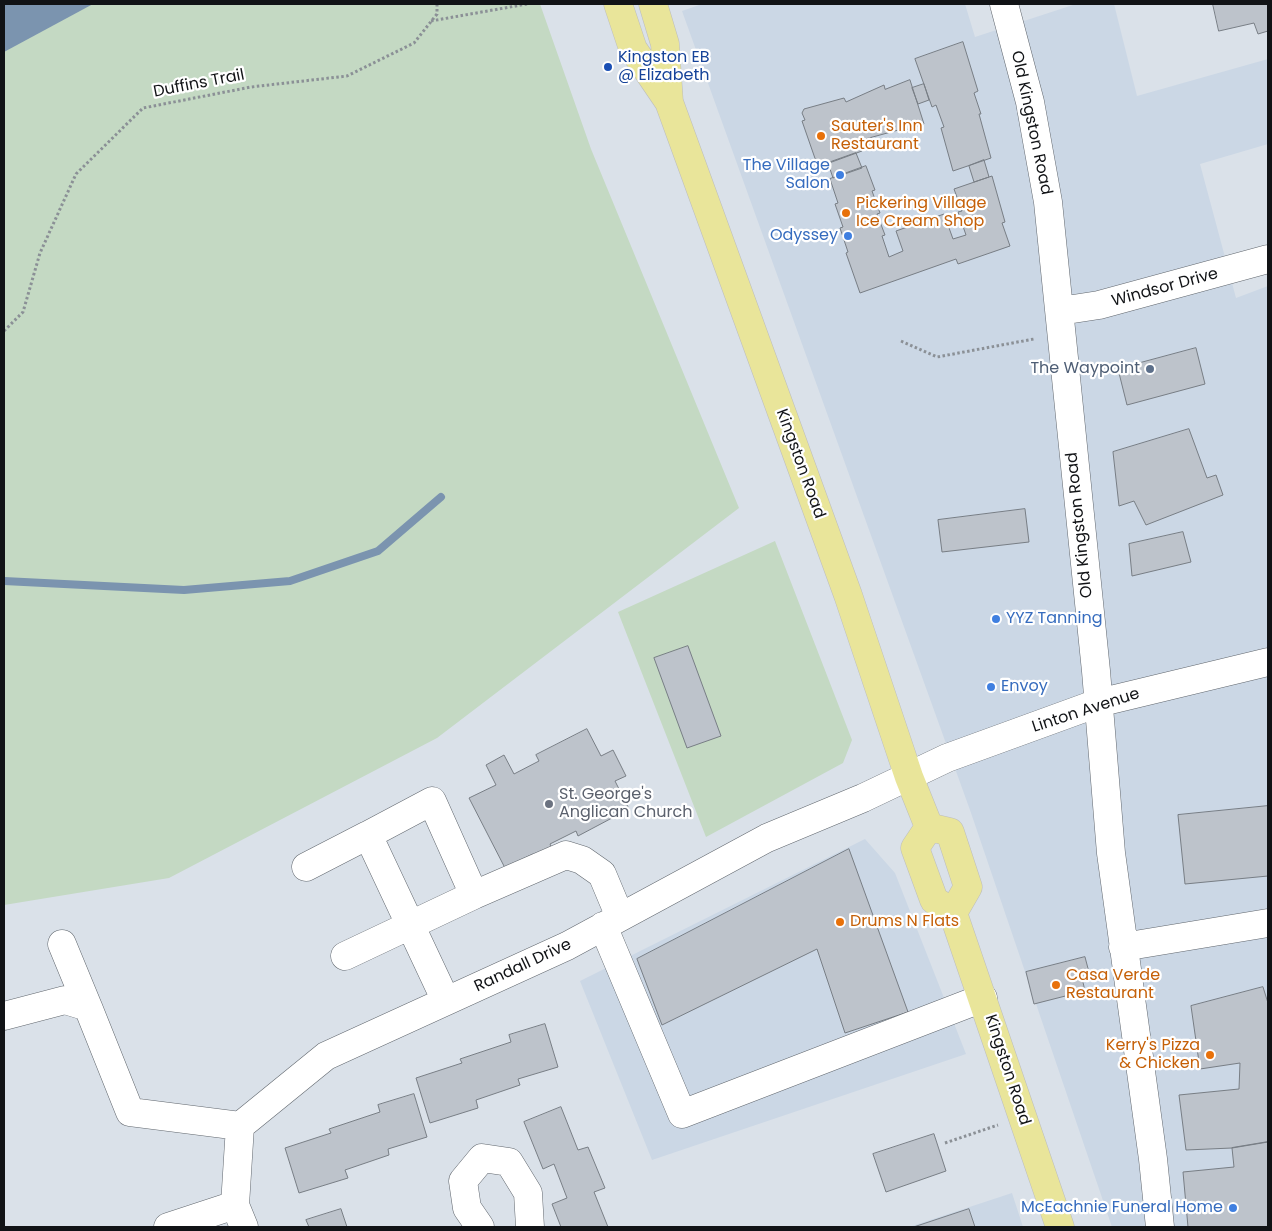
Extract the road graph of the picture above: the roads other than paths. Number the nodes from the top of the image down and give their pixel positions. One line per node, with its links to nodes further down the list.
1 (618, 4): 4 (main road)
2 (652, 4): 4 (main road)
3 (1004, 4): 6 (street, Old Kingston Road)
4 (669, 102): 9 (main road, Kingston Road)
5 (1268, 259): 6 (street, Windsor Drive)
6 (1060, 311): 8 (street, Old Kingston Road)
7 (1268, 662): 8 (street, Linton Avenue)
8 (1098, 703): 9 (street, Linton Avenue); 19 (street, Old Kingston Road)
9 (909, 776): 10 (main road, Kingston Road); 15 (street, Randall Drive)
10 (930, 827): 14 (main road); 14 (main road)
11 (368, 835): 12 (street); 13 (street); 17 (street)
12 (306, 868)
13 (474, 895): 15 (street); 17 (street)
14 (953, 913): 21 (main road, Kingston Road)
15 (612, 922): 21 (street); 22 (street, Randall Drive)
16 (1268, 923): 19 (street)
17 (411, 925): 20 (street); 22 (street)
18 (62, 944): 23 (street)
19 (1123, 946): 31 (street, Old Kingston Road)
20 (345, 956)
21 (983, 998): 30 (main road, Kingston Road)
22 (446, 1001): 25 (street, Randall Drive)
23 (88, 1007): 24 (street); 25 (street)
24 (4, 1016)
25 (240, 1126): 26 (street)
26 (239, 1216): 27 (street)
27 (171, 1227)
28 (480, 1227): 29 (street)
29 (530, 1227)
30 (1060, 1227)
31 (1160, 1227)

